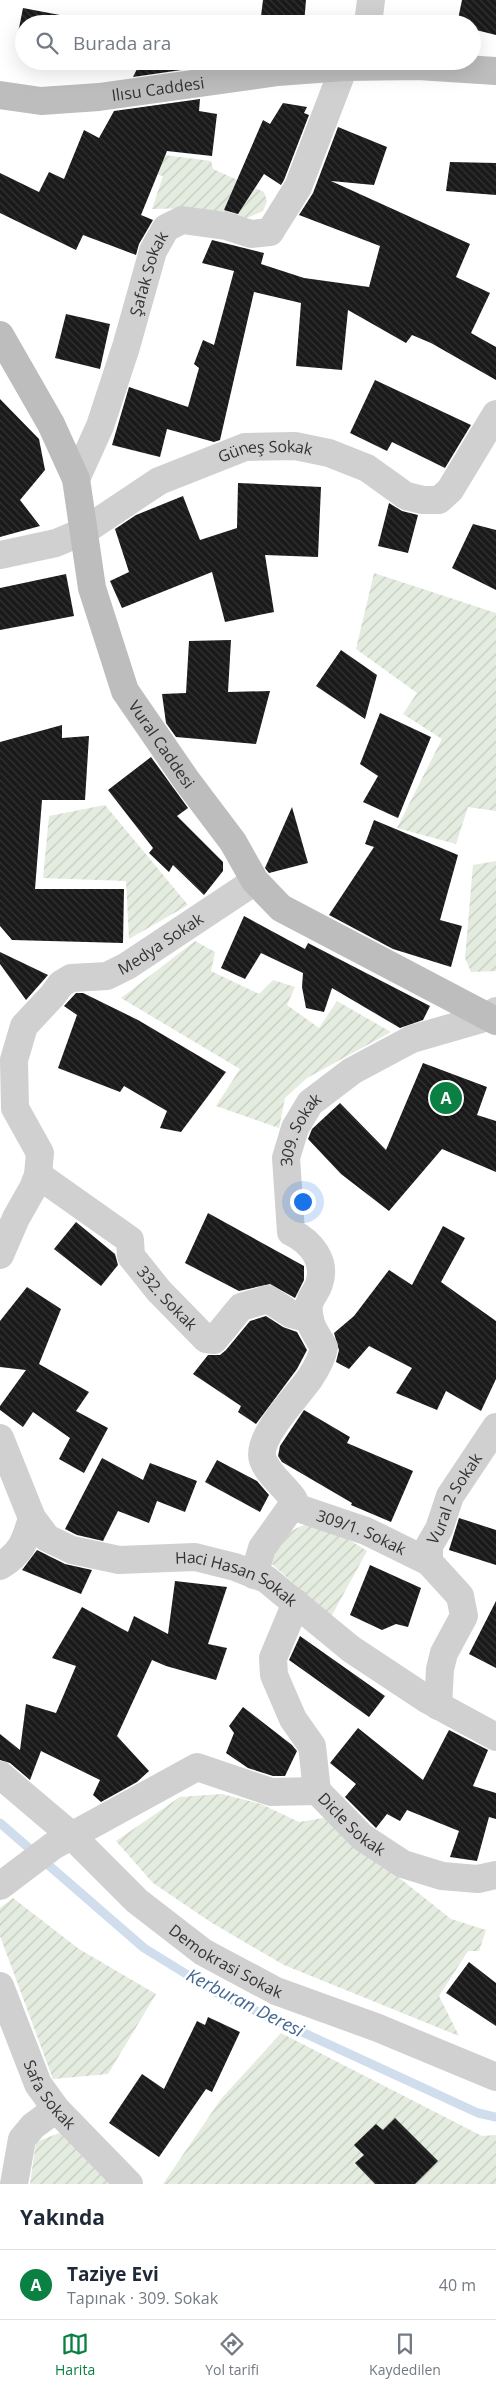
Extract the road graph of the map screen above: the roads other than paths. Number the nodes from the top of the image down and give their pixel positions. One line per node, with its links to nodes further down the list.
1 (372, 0): 2 (street)
2 (370, 15)
3 (300, 70): 7 (street, Ilısu Caddesi)
4 (353, 70): 10 (street, Şafak Sokak)
5 (480, 70): 6 (street, Ilısu Caddesi)
6 (496, 71)
7 (0, 95)
8 (0, 335): 10 (street, Vural Caddesi)
9 (496, 414): 11 (street, Güneş Sokak)
10 (76, 479): 11 (street, Vural Caddesi)
11 (84, 531): 12 (street, Güneş Sokak); 13 (street, Vural Caddesi)
12 (0, 555)
13 (255, 882): 14 (street, Vural Caddesi); 15 (street, Medya Sokak)
14 (493, 1016): 18 (street, 309. Sokak)
15 (12, 1030): 16 (street, Medya Sokak)
16 (38, 1175): 17 (street, Medya Sokak); 18 (street, 332. Sokak)
17 (0, 1255)
18 (310, 1319): 21 (street)
19 (496, 1427): 23 (street, Vural 2 Sokak)
20 (0, 1438): 22 (street, Haci Hasan Sokak)
21 (292, 1506): 23 (street, 309/1. Sokak); 25 (street)
22 (32, 1518): 24 (street); 25 (street, Haci Hasan Sokak)
23 (429, 1562): 27 (street, Vural 2 Sokak)
24 (0, 1566)
25 (254, 1574): 26 (street, Haci Hasan Sokak)
26 (296, 1603): 27 (street, Haci Hasan Sokak); 30 (street, Dicle Sokak)
27 (438, 1706): 28 (street, Haci Hasan Sokak)
28 (496, 1737)
29 (0, 1775): 31 (street, Demokrasi Sokak)
30 (317, 1791): 31 (street); 32 (street, Dicle Sokak)
31 (62, 1841): 33 (street); 35 (street, Demokrasi Sokak)
32 (496, 1875)
33 (10, 1878)
34 (0, 1986): 36 (street, Safa Sokak)
35 (496, 2077)
36 (56, 2110): 37 (street); 38 (street, Safa Sokak)
37 (14, 2184)
38 (129, 2184)

